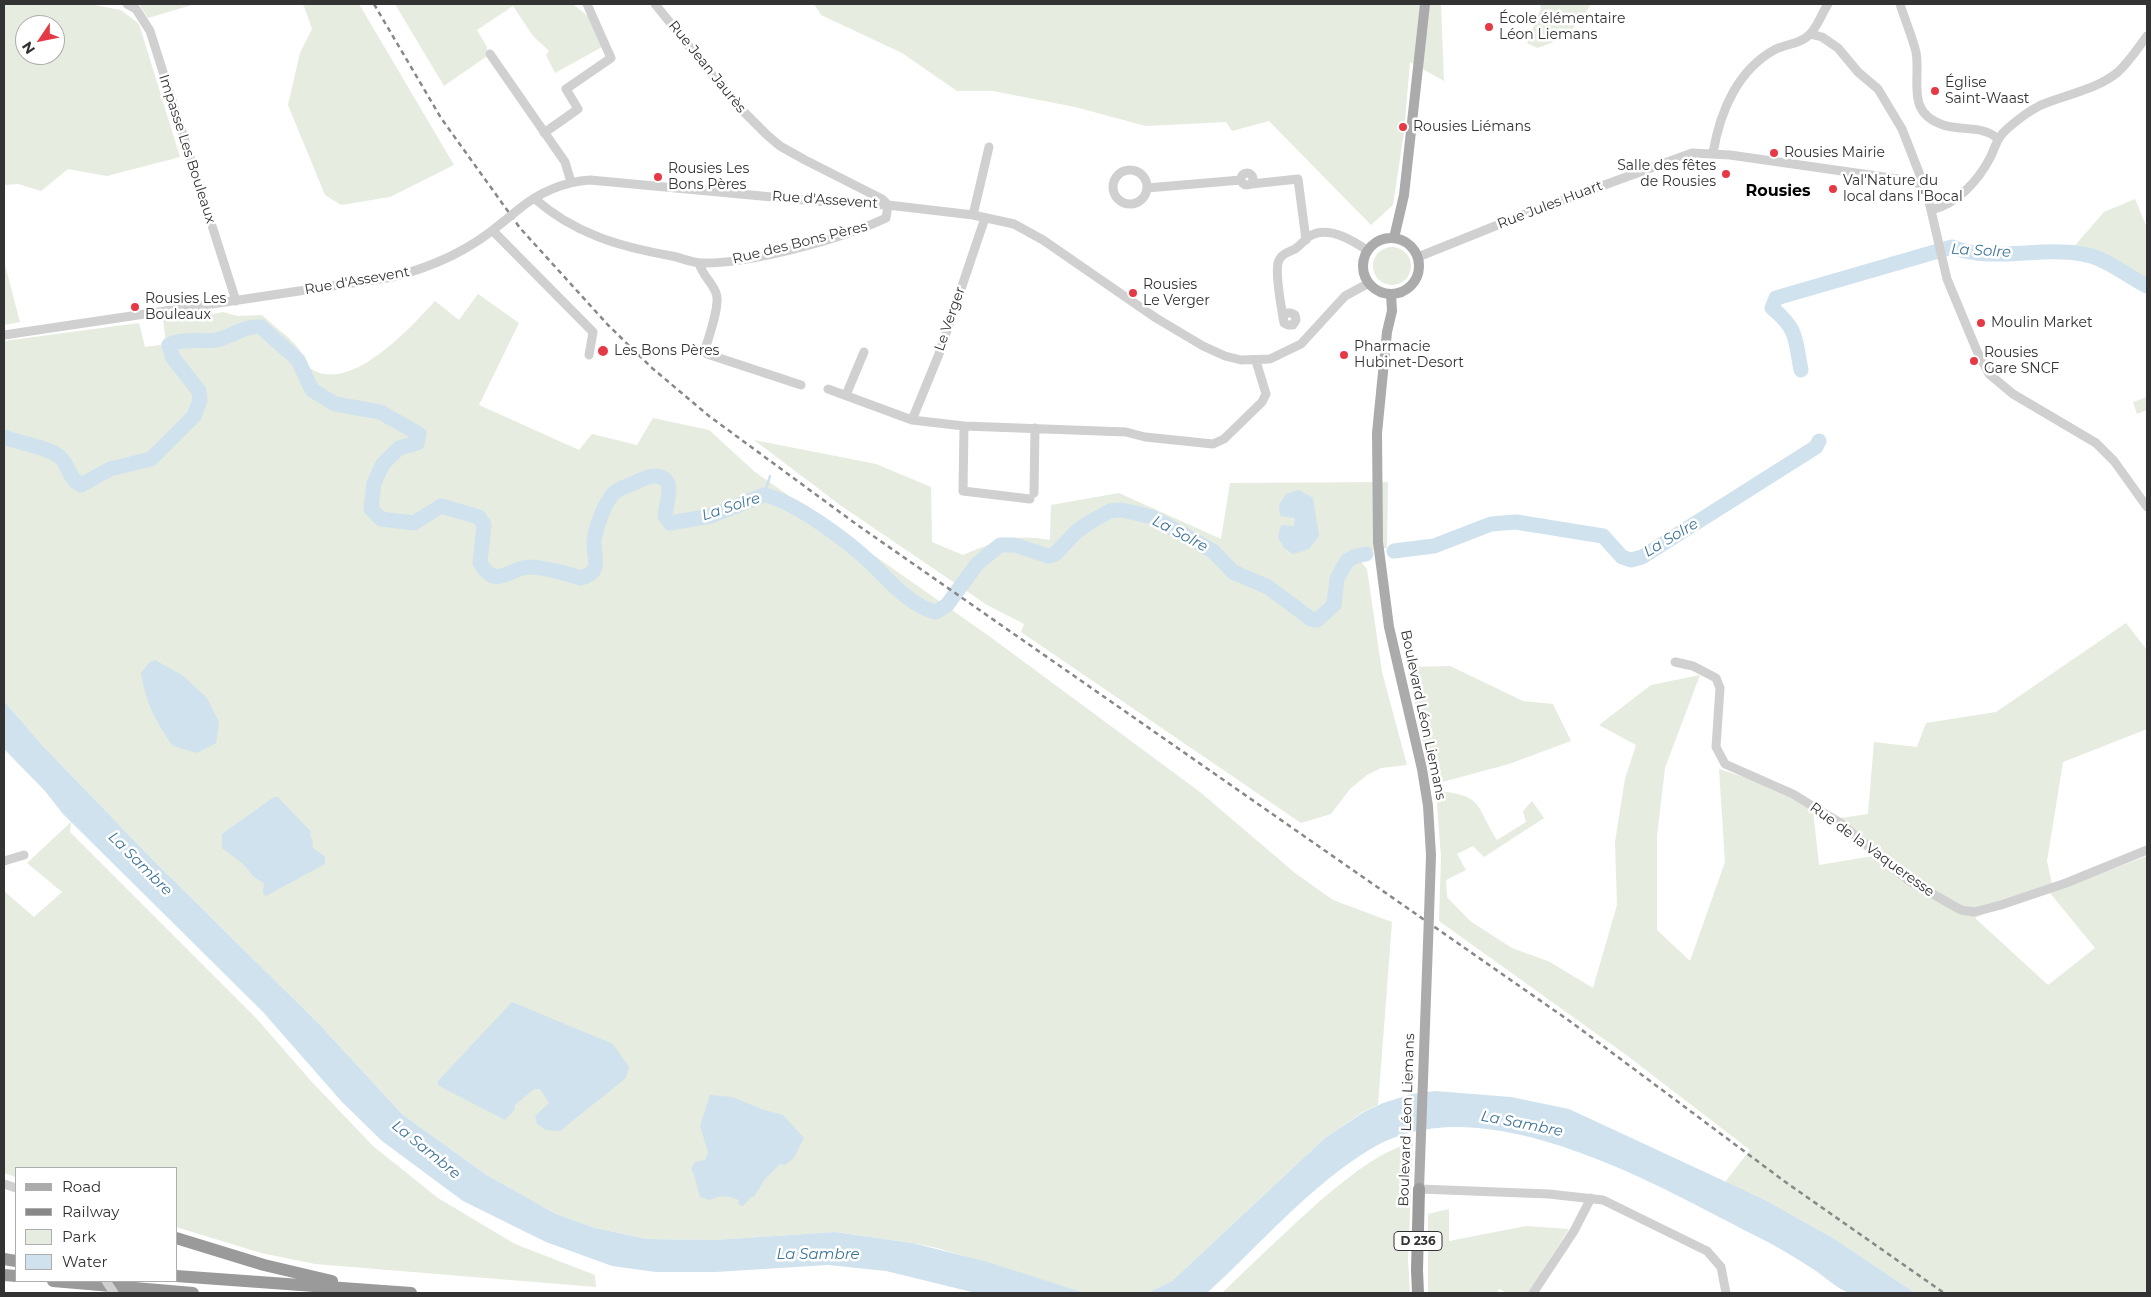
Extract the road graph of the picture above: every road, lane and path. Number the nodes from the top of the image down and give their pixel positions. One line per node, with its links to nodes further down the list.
1 (127, 4): 30 (street, Impasse Les Bouleaux)
2 (587, 4): 10 (street)
3 (655, 4): 18 (street, Rue Jean Jaurès)
4 (1425, 4): 23 (main road)
5 (1828, 4): 7 (street)
6 (1900, 4): 11 (street)
7 (1810, 34): 13 (street); 15 (street)
8 (2147, 36): 11 (street)
9 (490, 54): 10 (street)
10 (544, 133): 14 (street)
11 (1998, 139): 19 (street)
12 (989, 148): 20 (street)
13 (1713, 153): 15 (street, Rue Jules Huart); 26 (street, Rue Jules Huart)
14 (571, 182): 17 (street, Rue d'Assevent); 18 (street, Rue d'Assevent)
15 (1923, 186): 19 (street)
16 (1147, 188): 24 (street)
17 (534, 198): 22 (street, Rue d'Assevent, bridge); 27 (street, Rue des Bons Pères)
18 (888, 205): 20 (street, Rue d'Assevent); 27 (street, Rue des Bons Pères)
19 (1931, 210): 42 (street)
20 (973, 215): 21 (street, Rue d'Assevent)
21 (985, 218): 35 (street, Rue d'Assevent); 39 (street, Le Verger)
22 (493, 231): 30 (street, Rue d'Assevent); 34 (street)
23 (1394, 238): 25 (main road); 26 (main road)
24 (1306, 240): 25 (street); 31 (street)
25 (1368, 251): 28 (main road)
26 (1418, 257): 29 (main road)
27 (699, 263): 36 (street)
28 (1369, 283): 29 (main road); 35 (street, Rue d'Assevent)
29 (1391, 294): 47 (main road, Boulevard Léon Liemans / D 236, bridge)
30 (236, 301): 32 (street, Rue d'Assevent)
31 (1283, 318)
32 (4, 335)
33 (864, 352): 38 (street)
34 (589, 355)
35 (1256, 361): 41 (street)
36 (802, 384)
37 (828, 388): 38 (street)
38 (846, 396): 39 (street)
39 (912, 420): 40 (street)
40 (964, 426): 41 (street); 41 (street)
41 (1035, 428)
42 (2147, 507)
43 (1675, 662): 44 (street, Rue de la Vaqueresse)
44 (2147, 850)
45 (24, 855): 46 (street)
46 (4, 861)
47 (1419, 1189): 48 (street); 57 (highway, Boulevard Léon Liemans / D 236)
48 (1591, 1198): 58 (street); 59 (street)
49 (178, 1239): 53 (highway)
50 (178, 1276): 53 (highway)
51 (65, 1282): 55 (highway)
52 (107, 1282): 54 (street, bridge)
53 (382, 1291): 56 (highway)
54 (114, 1293)
55 (193, 1293)
56 (411, 1293)
57 (1418, 1293)
58 (1533, 1293)
59 (1726, 1293)

